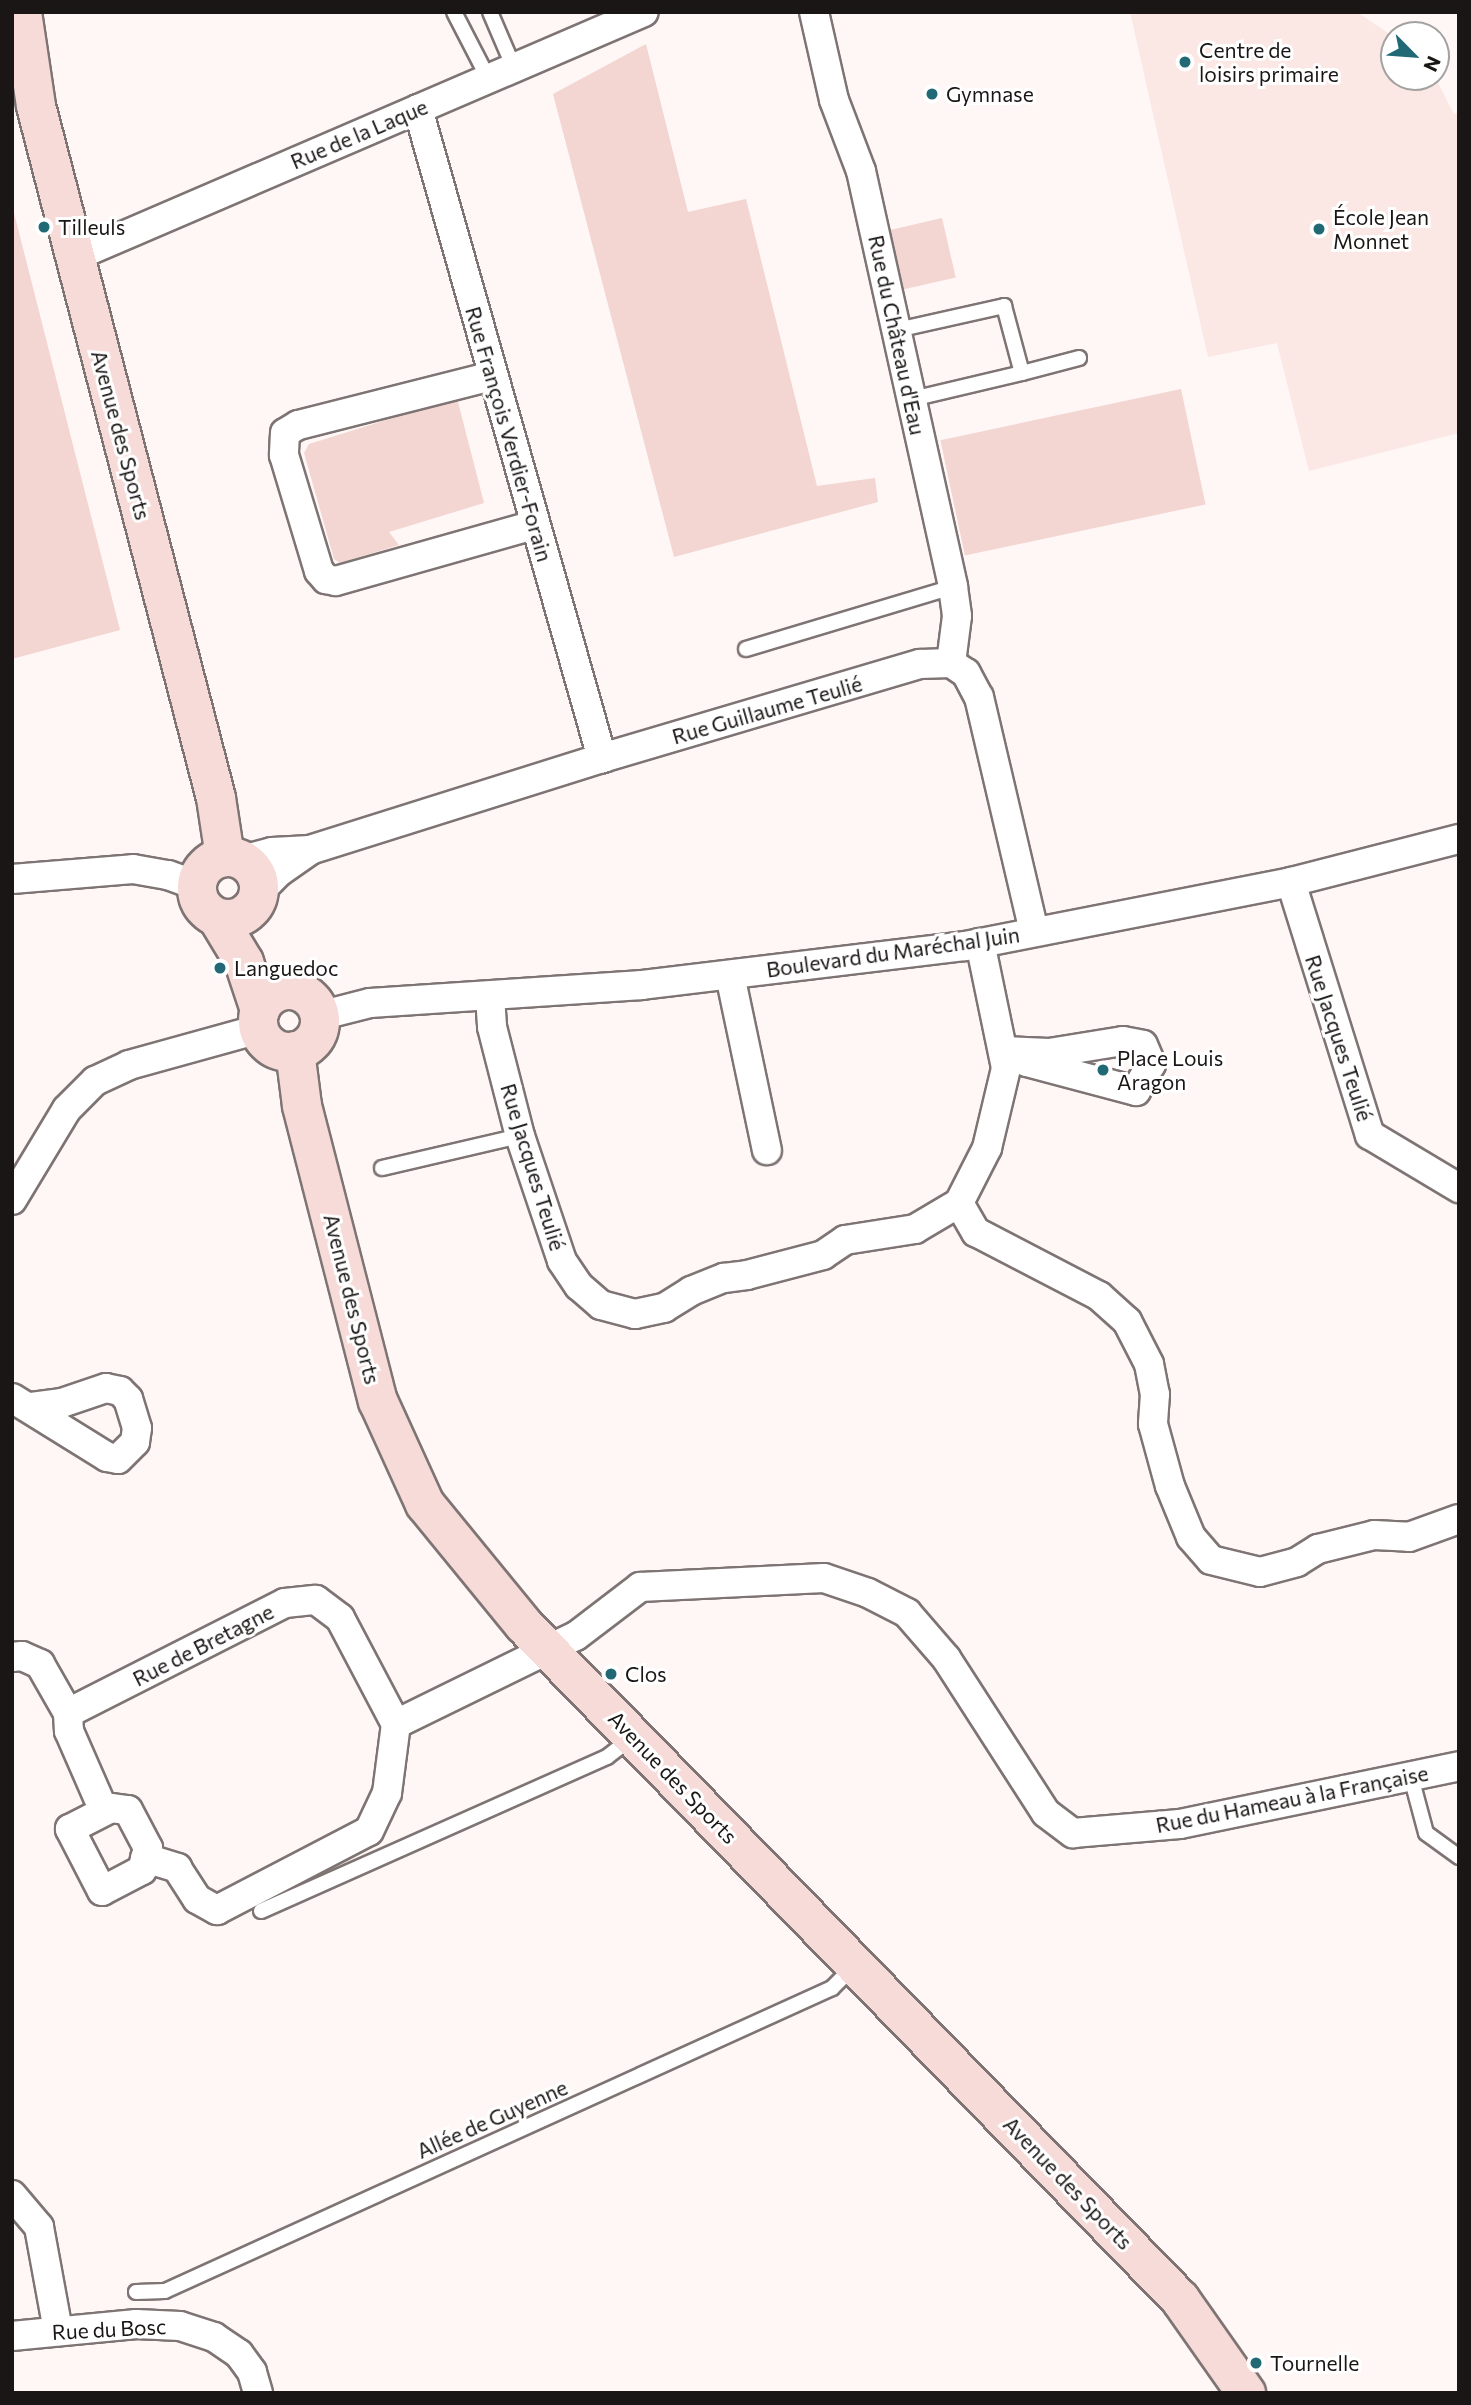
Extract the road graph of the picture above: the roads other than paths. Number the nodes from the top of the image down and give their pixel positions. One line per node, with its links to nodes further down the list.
1 (22, 12): 7 (main road, Avenue des Sports)
2 (454, 12): 6 (lane)
3 (491, 12): 6 (lane)
4 (643, 12): 6 (street, Rue de la Laque)
5 (814, 12): 10 (street, Rue du Château d'Eau)
6 (501, 73): 8 (street, Rue de la Laque)
7 (24, 108): 9 (main road, Avenue des Sports)
8 (418, 109): 9 (street, Rue de la Laque); 13 (street, Rue François Verdier-Forain)
9 (74, 257): 24 (main road, Avenue des Sports)
10 (897, 330): 12 (lane); 14 (street, Rue du Château d'Eau)
11 (1079, 358): 12 (lane)
12 (1022, 373): 14 (lane)
13 (492, 376): 15 (street, Rue François Verdier-Forain); 15 (street)
14 (912, 399): 16 (street, Rue du Château d'Eau)
15 (534, 525): 19 (street, Rue François Verdier-Forain)
16 (953, 587): 17 (lane); 18 (street, Rue du Château d'Eau)
17 (746, 649)
18 (951, 663): 19 (street, Rue Guillaume Teulié); 25 (street)
19 (602, 758): 24 (street, Rue Guillaume Teulié)
20 (1459, 839): 22 (street, Boulevard du Maréchal Juin)
21 (12, 879): 23 (street)
22 (1291, 882): 25 (street, Boulevard du Maréchal Juin); 35 (street, Rue Jacques Teulié)
23 (196, 885): 24 (main road)
24 (240, 887): 29 (main road, Avenue des Sports)
25 (1034, 931): 26 (street, Boulevard du Maréchal Juin)
26 (980, 943): 27 (street, Boulevard du Maréchal Juin); 37 (street)
27 (730, 975): 28 (street, Boulevard du Maréchal Juin); 33 (street)
28 (490, 997): 30 (street, Boulevard du Maréchal Juin); 32 (street, Rue Jacques Teulié)
29 (270, 1009): 30 (main road); 31 (main road); 36 (street)
30 (319, 1016): 31 (main road)
31 (295, 1051): 39 (main road, Avenue des Sports)
32 (520, 1136): 34 (lane); 37 (street, Rue Jacques Teulié)
33 (767, 1150)
34 (382, 1168)
35 (1459, 1188)
36 (12, 1200)
37 (959, 1203): 38 (street)
38 (1459, 1519)
39 (550, 1649): 42 (street); 43 (main road, Avenue des Sports); 45 (street, Rue du Hameau à la Française)
40 (12, 1657): 41 (street)
41 (68, 1713): 42 (street, Rue de Bretagne); 46 (street)
42 (396, 1724): 48 (street)
43 (634, 1736): 49 (lane); 50 (main road, Avenue des Sports)
44 (1459, 1766): 45 (street, Rue du Hameau à la Française)
45 (1412, 1777): 47 (lane)
46 (104, 1811): 48 (street); 48 (street)
47 (1459, 1857)
48 (145, 1858)
49 (261, 1911)
50 (856, 1964): 52 (lane, Allée de Guyenne); 56 (main road, Avenue des Sports)
51 (12, 2195): 53 (street)
52 (136, 2292)
53 (58, 2331): 54 (street, Rue du Bosc); 55 (street, Rue du Bosc)
54 (12, 2336)
55 (258, 2393)
56 (1246, 2393)

